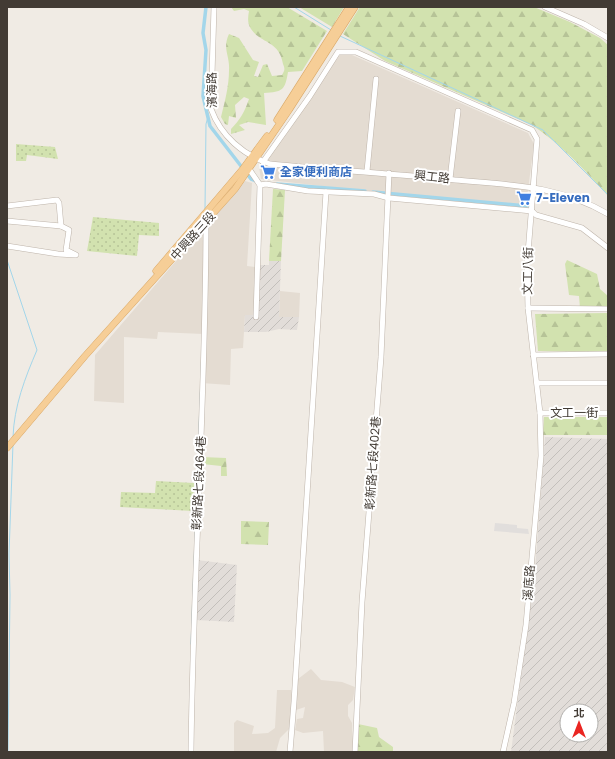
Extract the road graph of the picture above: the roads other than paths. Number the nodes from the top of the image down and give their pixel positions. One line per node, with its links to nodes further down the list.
1 (214, 7): 8 (street, 濱海路)
2 (349, 7): 8 (main road, 中興路三段)
3 (355, 7): 8 (main road, 中興路三段)
4 (545, 7): 5 (street)
5 (608, 38)
6 (376, 79): 11 (street)
7 (458, 111): 13 (street)
8 (254, 158): 9 (street, 興工路); 10 (main road, 中興路三段)
9 (263, 162): 11 (street, 興工路); 15 (street, 文工八街)
10 (249, 168): 14 (street); 20 (main road, 中興路三段); 23 (main road, 中興路三段)
11 (367, 171): 12 (street, 興工路)
12 (389, 173): 13 (street, 興工路); 17 (street, 彰新路七段402巷)
13 (450, 179): 15 (street, 興工路)
14 (260, 184): 16 (street); 29 (street)
15 (533, 187): 19 (street, 文工八街); 21 (street, 興工路)
16 (326, 192): 17 (street); 39 (street)
17 (389, 198): 19 (street); 40 (street, 彰新路七段402巷)
18 (7, 206): 24 (street)
19 (532, 211): 26 (street); 27 (street, 文工八街)
20 (206, 213): 23 (street, 彰新路七段464巷); 36 (main road, 中興路三段)
21 (608, 214)
22 (7, 221): 24 (street)
23 (206, 222): 37 (main road, 中興路三段); 38 (street, 彰新路七段464巷)
24 (61, 226): 25 (street)
25 (7, 246)
26 (608, 248)
27 (528, 308): 28 (street); 31 (street, 文工八街)
28 (608, 309)
29 (256, 317)
30 (608, 354): 31 (street)
31 (533, 355): 32 (street, 文工八街)
32 (537, 383): 33 (street); 34 (street, 文工八街)
33 (608, 383)
34 (540, 413): 35 (street, 文工一街); 41 (street, 溪底路)
35 (608, 413)
36 (7, 442)
37 (7, 448)
38 (191, 752)
39 (290, 752)
40 (355, 752)
41 (503, 752)

